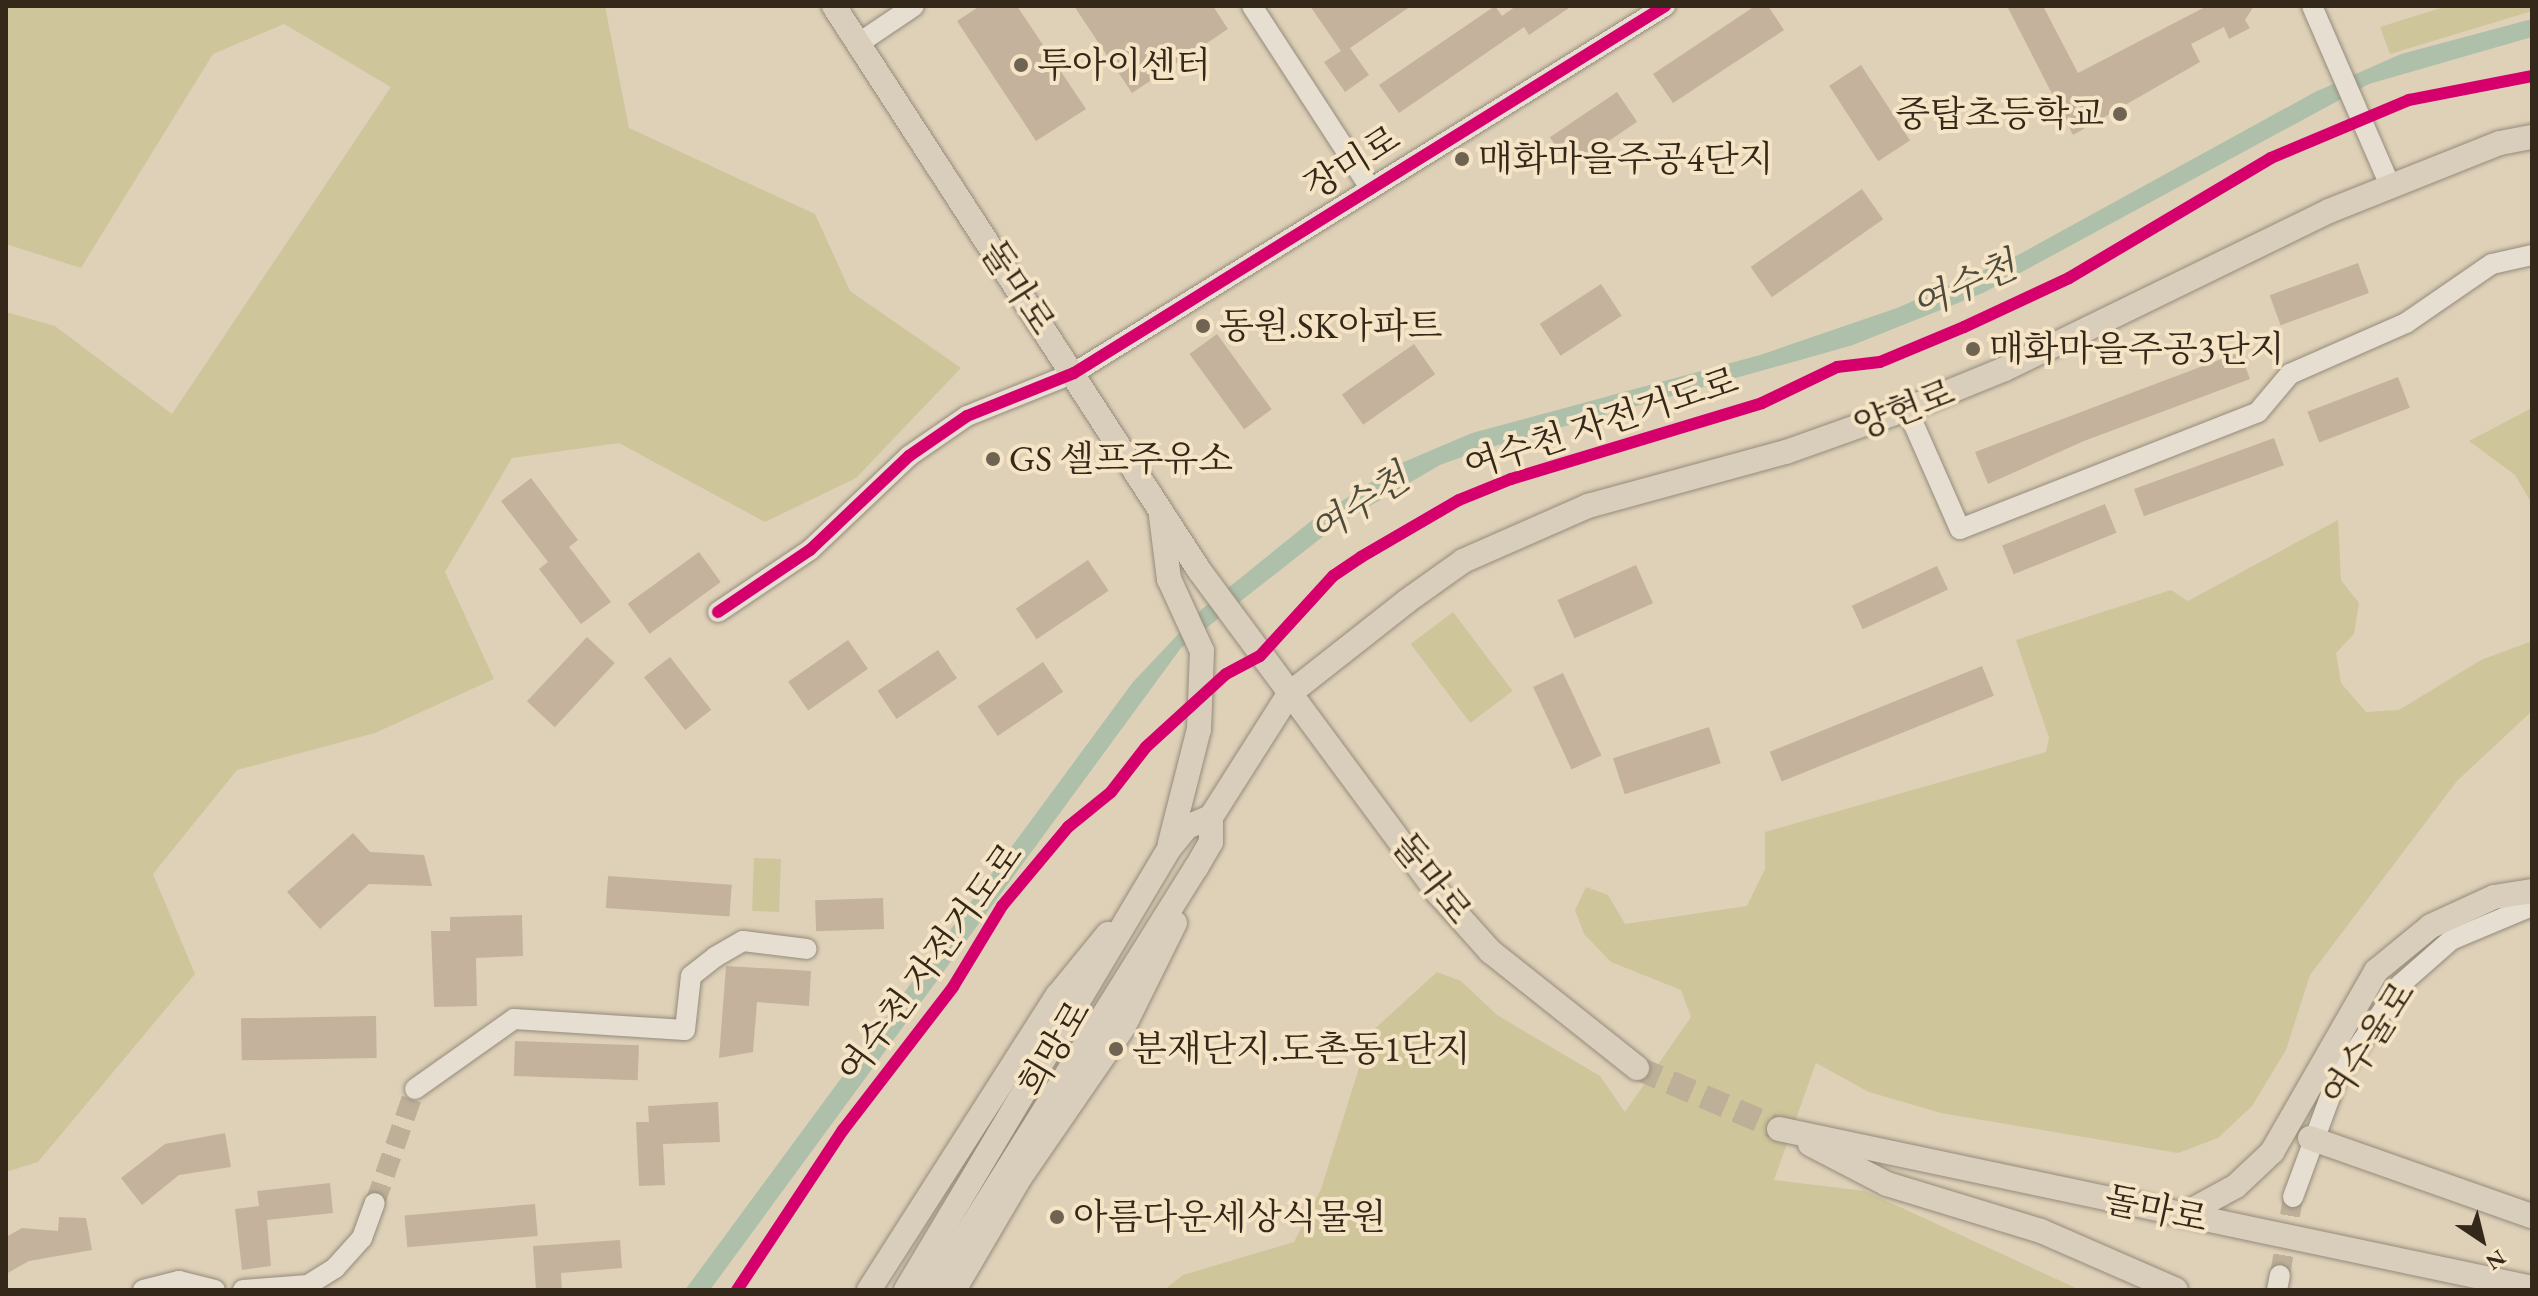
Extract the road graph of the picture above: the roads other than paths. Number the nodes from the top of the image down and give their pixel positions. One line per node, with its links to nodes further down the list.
1 (834, 6): 6 (main road, 돌마로)
2 (914, 6): 6 (street)
3 (1252, 6): 8 (street)
4 (1665, 6): 8 (street, 장미로)
5 (2312, 6): 9 (street)
6 (859, 43): 11 (main road, 돌마로)
7 (2532, 137): 9 (main road, 양현로)
8 (1369, 186): 11 (street, 장미로)
9 (2391, 188): 12 (main road, 양현로)
10 (2532, 255): 12 (street)
11 (1074, 373): 13 (main road, 돌마로); 14 (street, 장미로)
12 (1907, 409): 15 (main road, 양현로)
13 (1160, 509): 15 (main road, 돌마로); 17 (main road)
14 (718, 612)
15 (1289, 694): 16 (main road, 희망로); 23 (main road, 돌마로)
16 (1211, 817): 17 (main road, 희망로); 18 (main road, 희망로)
17 (1169, 849): 19 (main road, 희망로)
18 (1196, 868): 36 (main road, 희망로); 37 (main road)
19 (1150, 882): 34 (main road); 35 (main road, 희망로)
20 (2532, 891): 28 (main road)
21 (2532, 906): 25 (street, 여수울로)
22 (807, 949): 24 (street)
23 (1637, 1068)
24 (415, 1089)
25 (2310, 1138): 26 (street, 여수울로); 29 (main road)
26 (2293, 1197)
27 (375, 1203): 33 (street)
28 (2183, 1215): 30 (main road, 돌마로); 38 (main road, 돌마로)
29 (2532, 1216)
30 (2532, 1288)
31 (143, 1290): 32 (street)
32 (215, 1290)
33 (243, 1290)
34 (869, 1290)
35 (906, 1290)
36 (932, 1290)
37 (954, 1290)
38 (2176, 1290)

